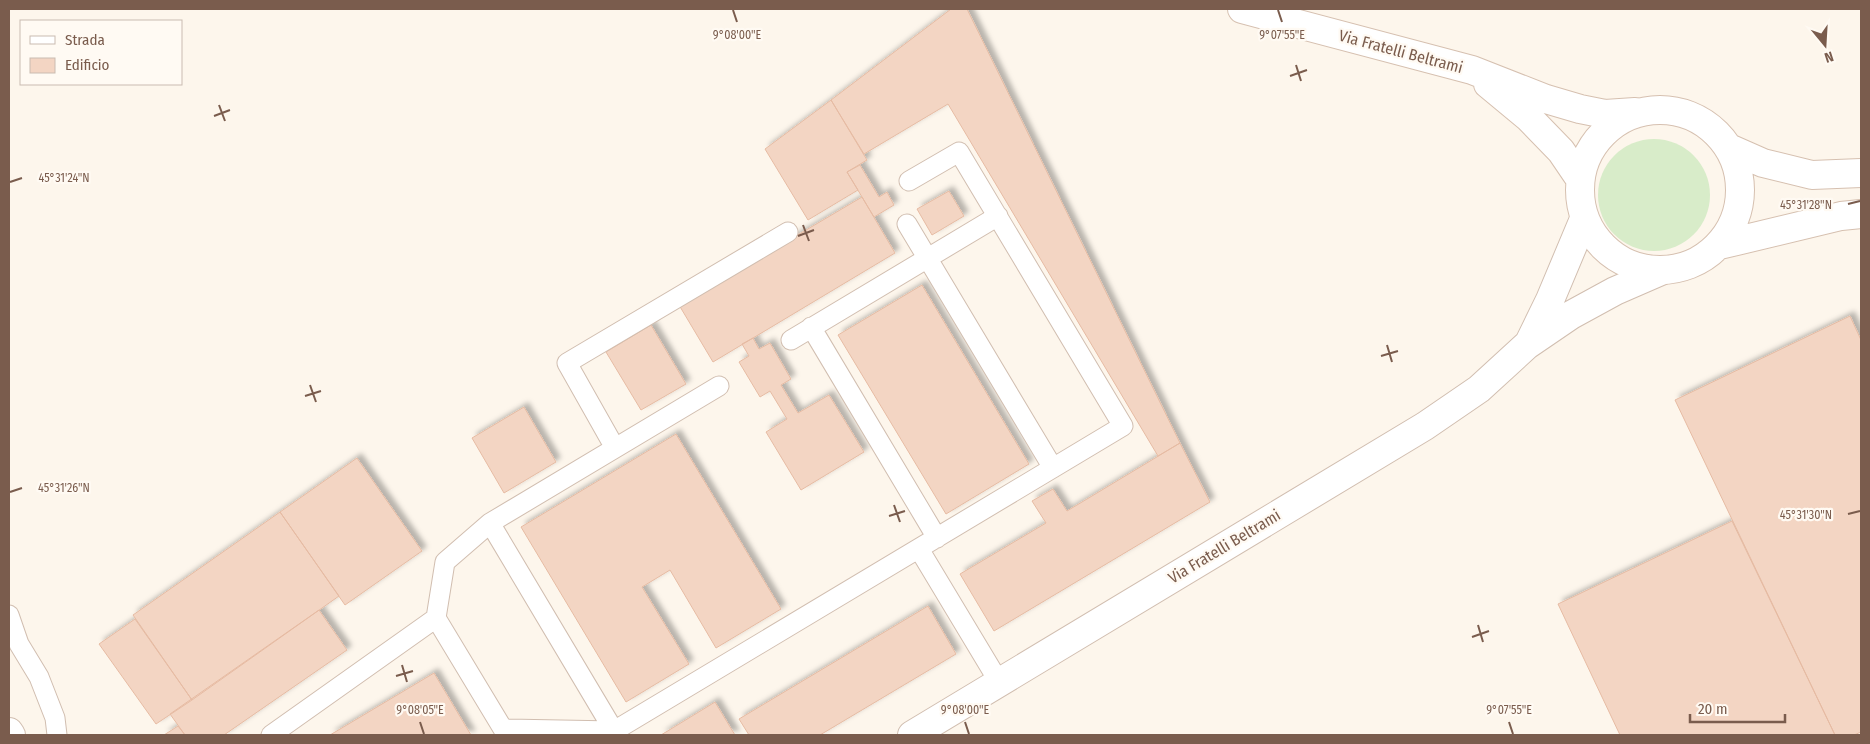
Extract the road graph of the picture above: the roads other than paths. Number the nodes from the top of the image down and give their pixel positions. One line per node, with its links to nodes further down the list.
1 (1242, 9): 2 (street, Via Fratelli Beltrami)
2 (1472, 70): 3 (street, Via Fratelli Beltrami); 6 (street, Via Fratelli Beltrami)
3 (1643, 111): 4 (street); 6 (street)
4 (1729, 148): 5 (street); 13 (street)
5 (1861, 173)
6 (1580, 179): 10 (street)
7 (909, 181): 9 (lane)
8 (1855, 211): 13 (street)
9 (998, 216): 14 (lane); 21 (lane)
10 (1584, 219): 15 (street); 18 (street, Via Fratelli Beltrami)
11 (907, 224): 14 (lane)
12 (788, 232): 20 (lane)
13 (1720, 245): 15 (street)
14 (927, 258): 16 (lane); 21 (lane)
15 (1661, 271): 18 (street, Via Fratelli Beltrami)
16 (812, 327): 17 (lane); 23 (lane)
17 (791, 340)
18 (1528, 345): 27 (street, Via Fratelli Beltrami)
19 (719, 386): 20 (lane)
20 (615, 448): 22 (lane)
21 (1053, 468): 23 (lane)
22 (490, 523): 26 (lane); 28 (lane)
23 (937, 538): 24 (lane)
24 (919, 548): 27 (lane); 28 (lane)
25 (9, 615): 31 (lane)
26 (436, 618): 28 (lane); 32 (lane)
27 (999, 682): 33 (street, Via Fratelli Beltrami)
28 (614, 731)
29 (9, 732): 30 (street)
30 (11, 735)
31 (57, 735)
32 (271, 735)
33 (912, 735)

